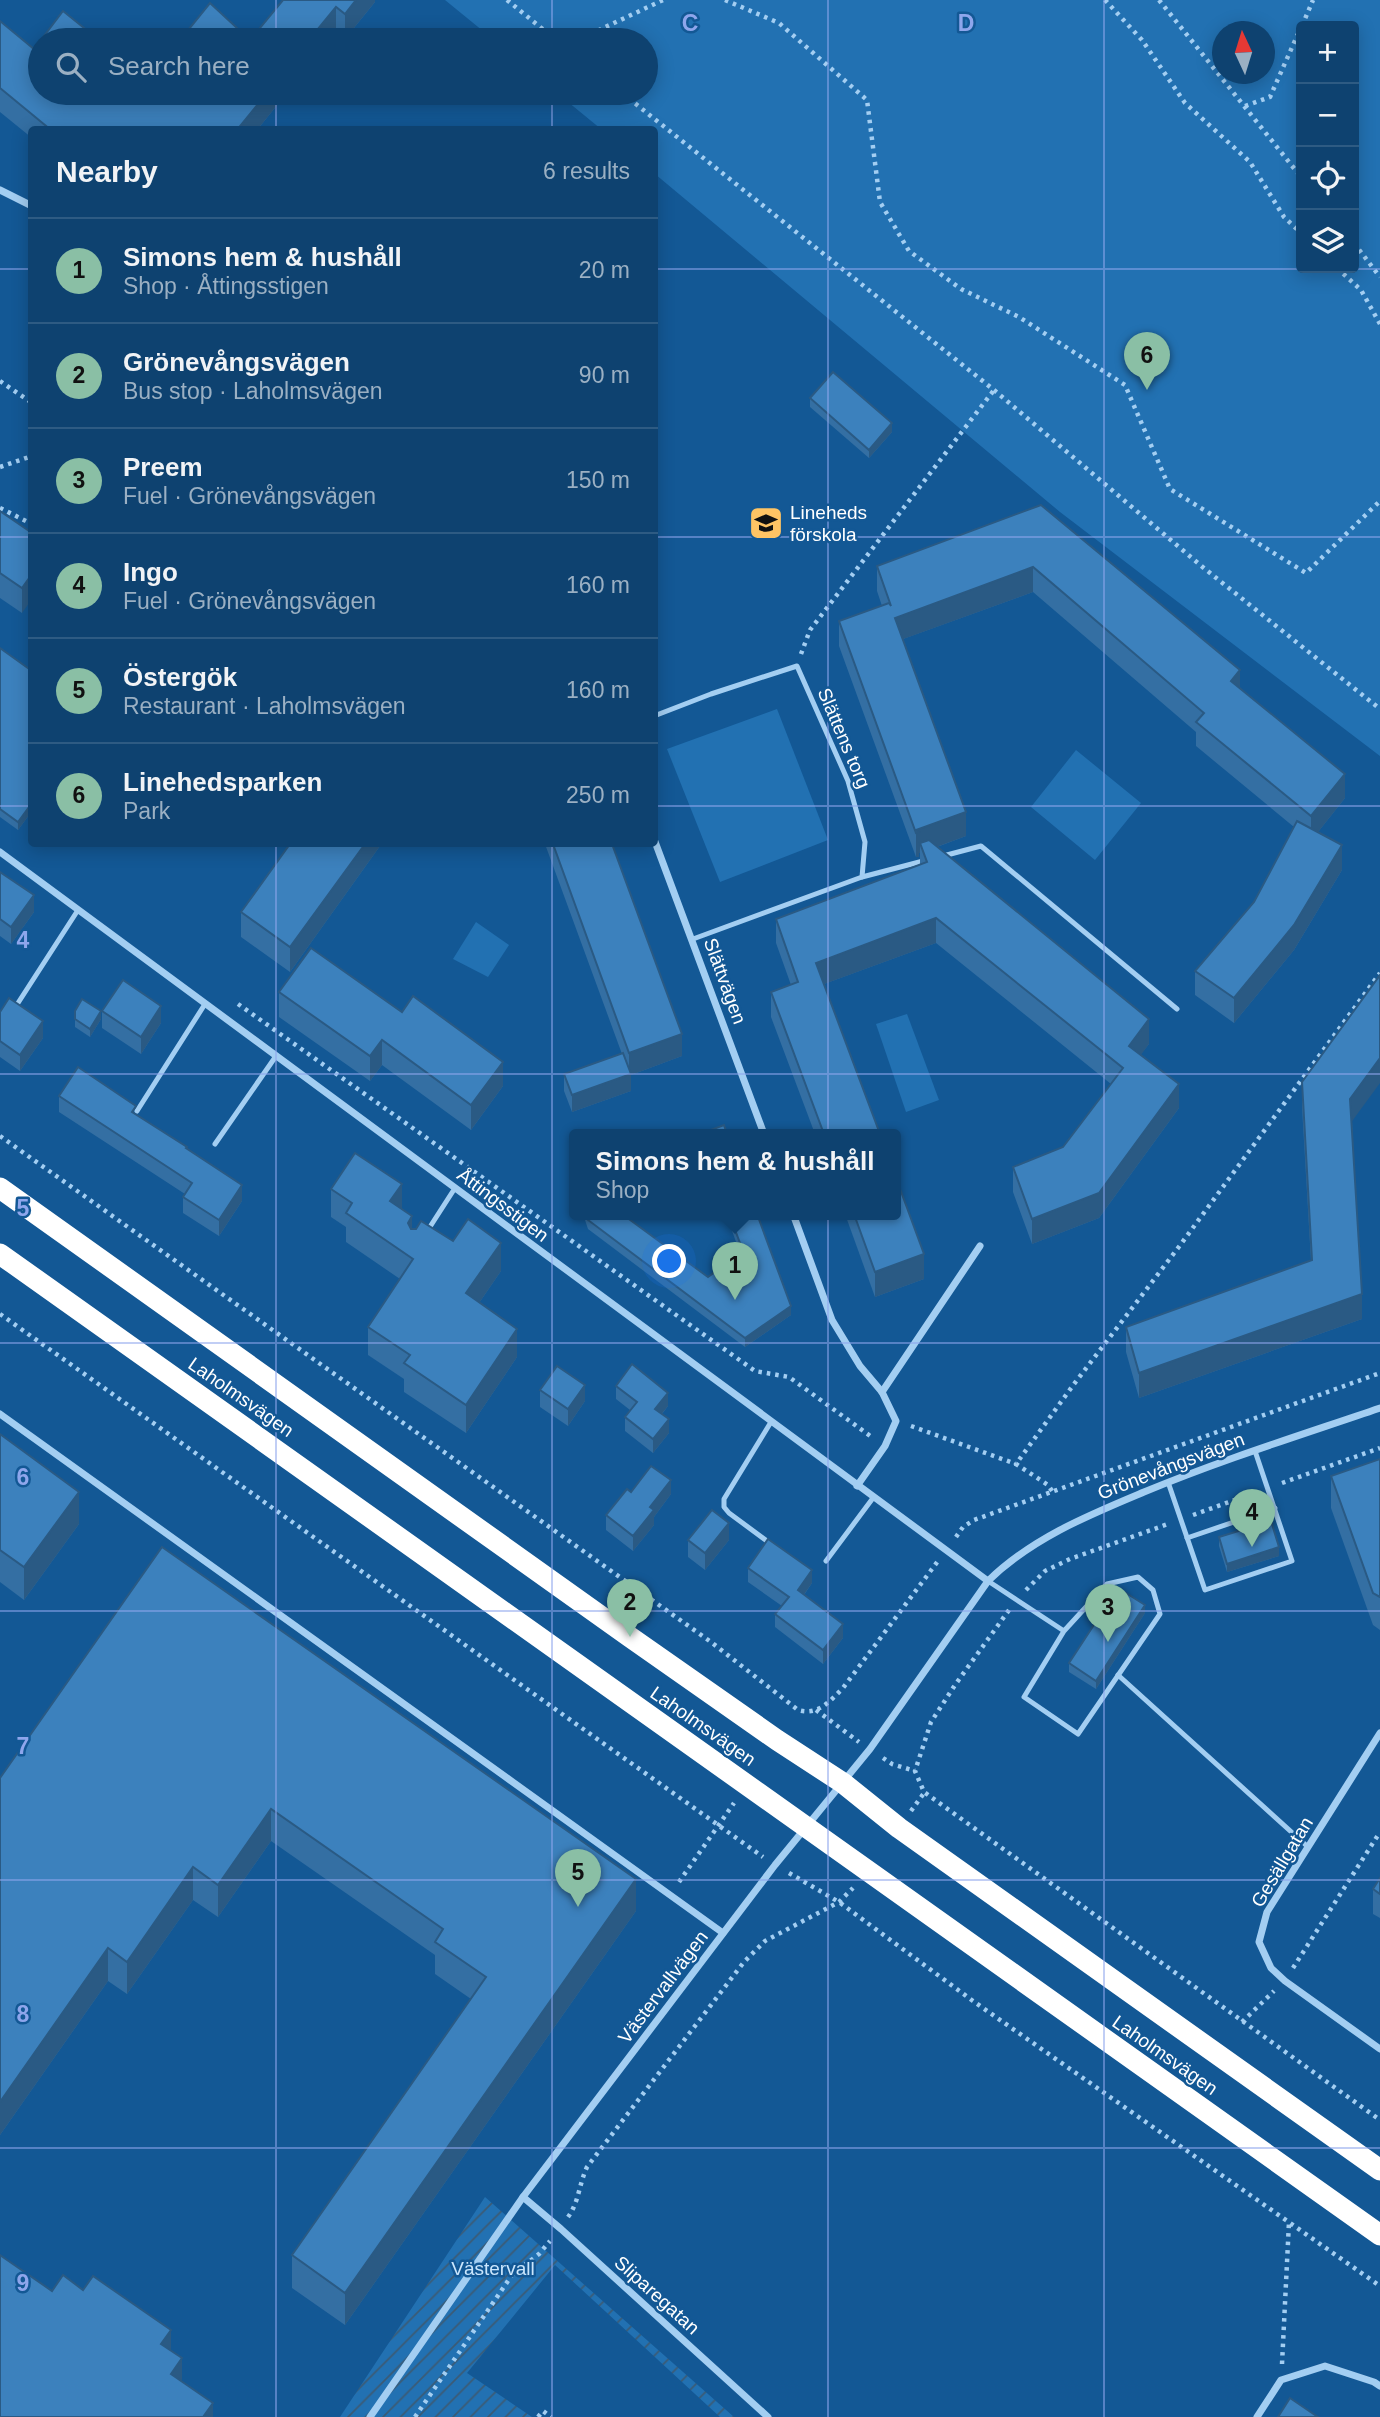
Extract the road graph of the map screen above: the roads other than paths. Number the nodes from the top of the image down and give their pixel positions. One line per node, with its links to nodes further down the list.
1 (0, 190): 2 (street)
2 (28, 204)
3 (658, 714): 6 (lane, Slättens torg)
4 (657, 847): 8 (street, Slättvägen)
5 (0, 852): 7 (street, Åttingsstigen)
6 (862, 877): 8 (lane); 11 (lane)
7 (78, 909): 9 (lane); 10 (street, Åttingsstigen)
8 (692, 939): 14 (street, Slättvägen)
9 (18, 1003)
10 (205, 1004): 12 (street, Åttingsstigen); 13 (lane)
11 (1177, 1010)
12 (276, 1056): 15 (lane); 17 (street, Åttingsstigen)
13 (137, 1111)
14 (762, 1129)
15 (215, 1144)
16 (0, 1188): 38 (highway, Laholmsvägen)
17 (455, 1188): 19 (lane); 25 (street, Åttingsstigen)
18 (795, 1220): 22 (street)
19 (420, 1242)
20 (981, 1246): 22 (street)
21 (0, 1254): 39 (highway, Laholmsvägen)
22 (882, 1392): 28 (street)
23 (1380, 1408): 26 (street, Grönevångsvägen)
24 (0, 1414): 41 (street)
25 (771, 1422): 28 (street, Åttingsstigen); 32 (lane)
26 (1255, 1451): 27 (street, Grönevångsvägen); 30 (lane)
27 (1168, 1482): 31 (lane); 34 (street, Grönevångsvägen)
28 (857, 1486): 29 (street, Åttingsstigen)
29 (873, 1498): 33 (lane); 34 (street, Åttingsstigen)
30 (1275, 1508): 31 (lane); 31 (lane)
31 (1187, 1538)
32 (779, 1549)
33 (826, 1561)
34 (988, 1581): 35 (lane); 38 (street, Västervallvägen)
35 (1064, 1631): 36 (lane); 36 (lane)
36 (1118, 1675): 40 (lane)
37 (1380, 1732): 40 (street, Gesällgatan)
38 (843, 1783): 39 (street, Västervallvägen); 43 (highway, Laholmsvägen)
39 (806, 1828): 41 (street, Västervallvägen); 45 (highway, Laholmsvägen)
40 (1308, 1847): 42 (street, Gesällgatan)
41 (723, 1933): 44 (street, Västervallvägen)
42 (1380, 2049)
43 (1380, 2170)
44 (523, 2197): 47 (street, Västervallvägen); 48 (street, Sliparegatan)
45 (1380, 2235)
46 (1380, 2386): 49 (street)
47 (370, 2417)
48 (768, 2417)
49 (1256, 2417)

